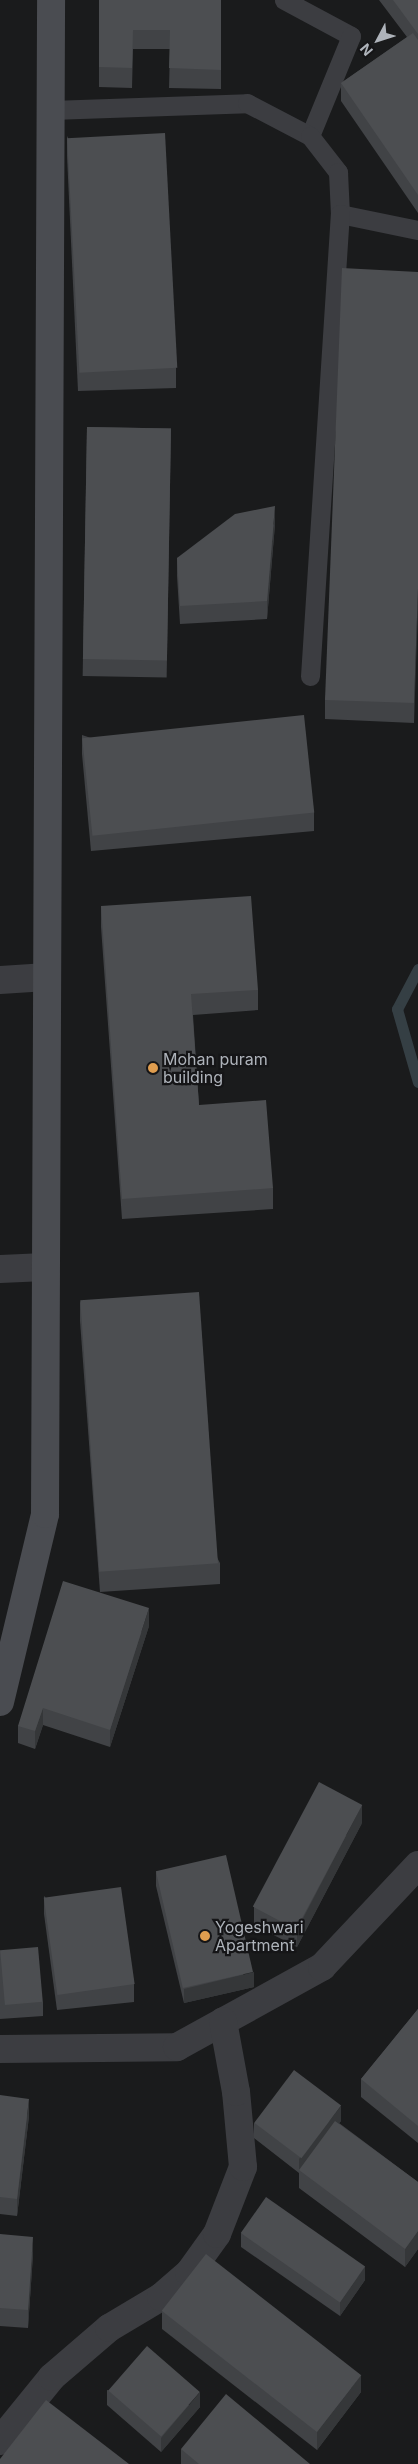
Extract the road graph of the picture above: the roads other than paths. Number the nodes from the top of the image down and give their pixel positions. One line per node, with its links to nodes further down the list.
1 (51, 0): 3 (street)
2 (284, 0): 4 (lane)
3 (51, 110): 4 (lane); 8 (street)
4 (310, 136): 5 (lane)
5 (340, 214): 6 (lane); 7 (lane)
6 (418, 230)
7 (310, 676)
8 (47, 977): 9 (street); 10 (street)
9 (0, 980)
10 (45, 1268): 11 (street); 12 (street)
11 (0, 1269)
12 (0, 1702)
13 (418, 1865): 14 (street)
14 (223, 2021): 15 (street); 16 (street)
15 (0, 2049)
16 (0, 2441)

